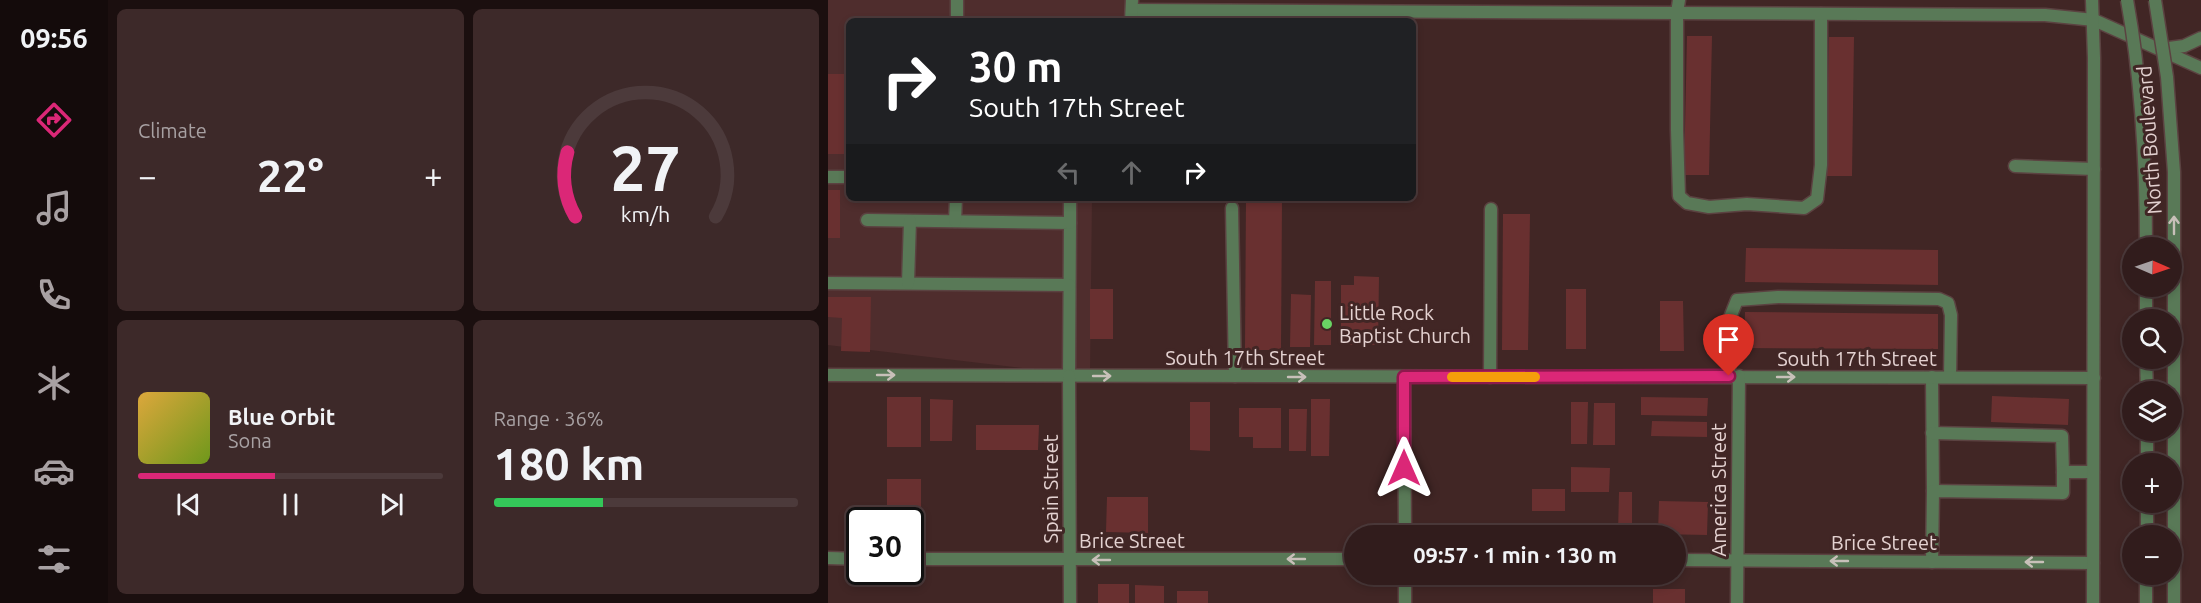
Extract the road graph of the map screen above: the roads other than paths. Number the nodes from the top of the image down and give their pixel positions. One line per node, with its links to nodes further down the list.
1 (957, 0): 8 (street)
2 (2092, 0): 9 (street)
3 (2127, 0): 25 (street, North Boulevard, bridge)
4 (2155, 0): 59 (street, North Boulevard, one-way to 4, bridge)
5 (1678, 6): 6 (street); 7 (street); 7 (street)
6 (1132, 10)
7 (1821, 14): 9 (street)
8 (957, 18)
9 (2094, 20): 11 (street); 14 (street)
10 (2201, 38): 11 (street)
11 (2160, 49): 12 (street)
12 (2201, 68)
13 (2015, 166): 14 (street)
14 (2094, 169): 37 (street)
15 (828, 177): 16 (street)
16 (846, 177)
17 (956, 201): 23 (street)
18 (1070, 201): 24 (street, Spain Street)
19 (1232, 208): 31 (street)
20 (1491, 209): 34 (street)
21 (867, 220): 22 (street)
22 (910, 221): 23 (street); 27 (street)
23 (955, 222): 24 (street)
24 (1070, 223): 28 (street, Spain Street)
25 (2146, 237)
26 (828, 283): 27 (street)
27 (908, 283): 28 (street)
28 (1069, 285): 30 (street, Spain Street)
29 (828, 375): 30 (street, South 17th Street, one-way to 30)
30 (1069, 376): 31 (street, South 17th Street, one-way to 31); 47 (street, Spain Street)
31 (1235, 376): 33 (street, South 17th Street, one-way to 33)
32 (1734, 376): 34 (street, South 17th Street); 35 (street, South 17th Street, one-way to 35); 36 (street, America Street); 49 (street, America Street)
33 (1404, 377): 34 (street, South 17th Street); 42 (street)
34 (1490, 377)
35 (1932, 377): 36 (street, South 17th Street); 38 (street)
36 (1950, 377): 37 (street, South 17th Street)
37 (2094, 378): 39 (street)
38 (1932, 433): 40 (street); 41 (street)
39 (2093, 471): 40 (street); 51 (street)
40 (2063, 472): 41 (street)
41 (1933, 491): 50 (street)
42 (1405, 525)
43 (828, 558): 44 (street)
44 (846, 559)
45 (924, 559): 47 (street, Brice Street)
46 (1344, 559): 47 (street, Brice Street, one-way to 47)
47 (1070, 560): 54 (street, Spain Street)
48 (1686, 560): 49 (street, Brice Street)
49 (1737, 561): 50 (street, Brice Street, one-way to 49); 56 (street, America Street)
50 (1932, 562): 51 (street, Brice Street, one-way to 50)
51 (2093, 563): 57 (street)
52 (1405, 585): 55 (street)
53 (2146, 585): 58 (street)
54 (1070, 603)
55 (1405, 603)
56 (1737, 603)
57 (2093, 603)
58 (2146, 603)
59 (2174, 603)

